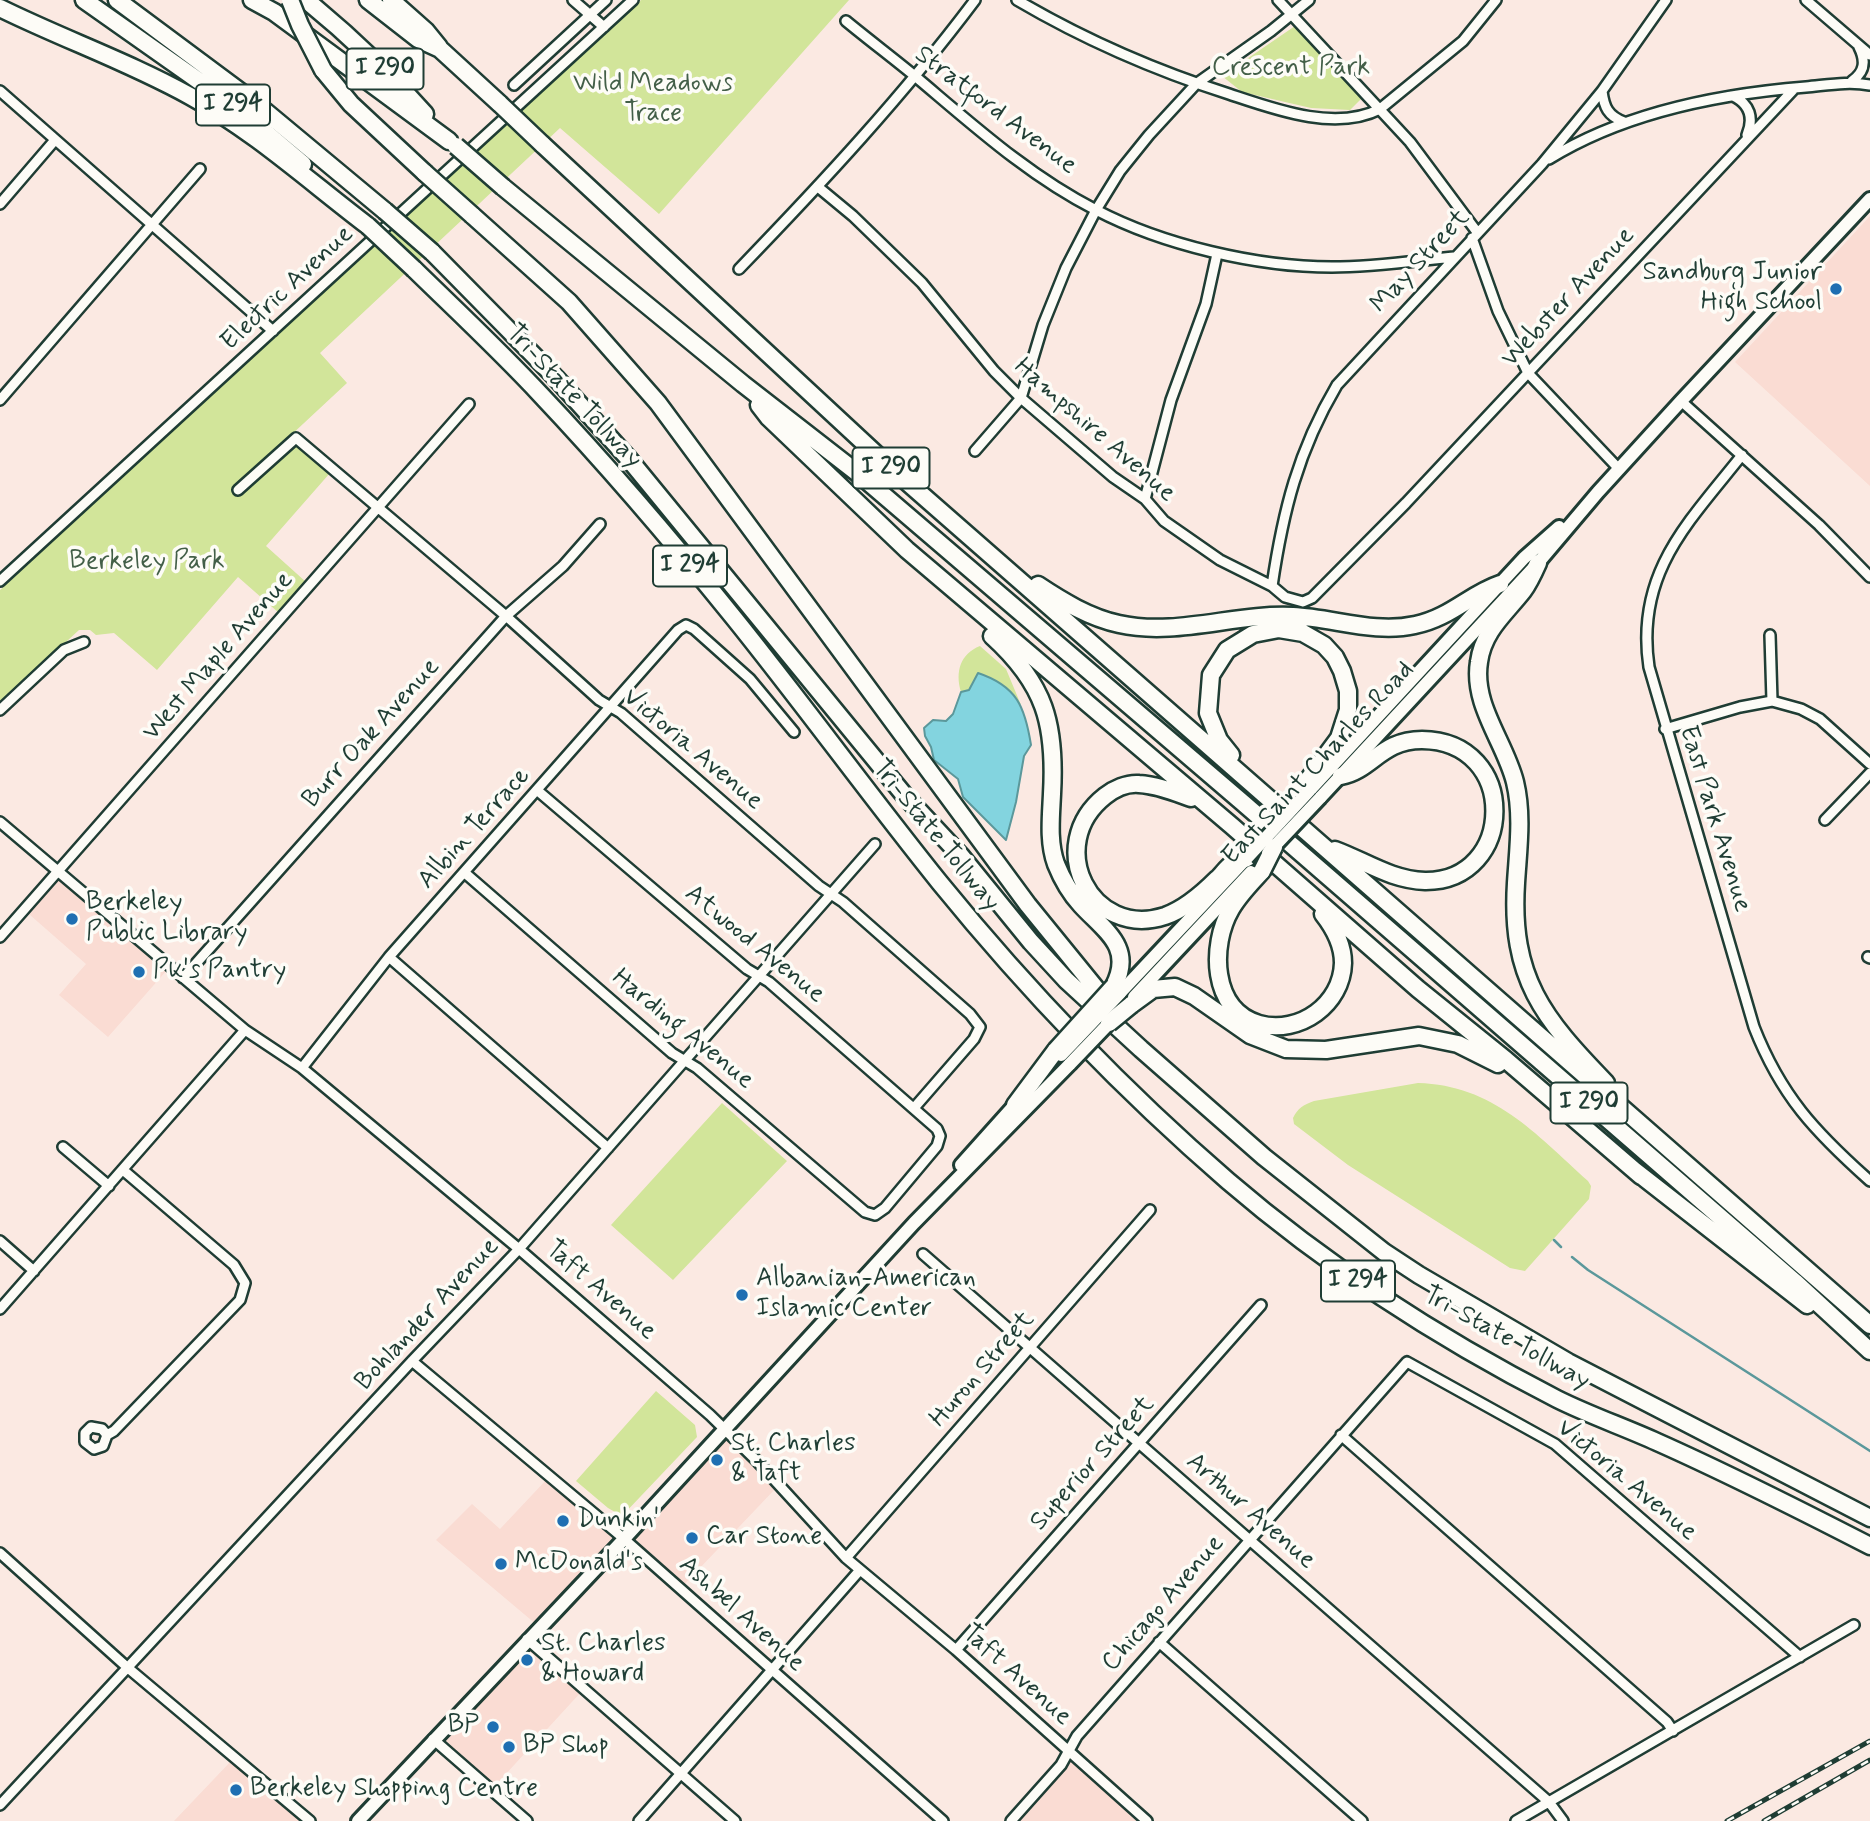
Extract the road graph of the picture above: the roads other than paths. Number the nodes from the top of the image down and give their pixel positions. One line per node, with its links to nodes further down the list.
1 (84, 0): 47 (highway, Tri-State Tollway / I 294)
2 (117, 0): 108 (highway, Tri-State Tollway / I 294, bridge)
3 (252, 0): 38 (highway)
4 (290, 0): 108 (highway, bridge)
5 (306, 0): 38 (highway, I 290)
6 (368, 0): 24 (highway, I 290)
7 (391, 0): 24 (highway)
8 (573, 0): 20 (street)
9 (606, 0): 20 (street)
10 (634, 0): 22 (street, Electric Avenue)
11 (975, 0): 26 (street)
12 (1017, 0): 28 (street)
13 (1278, 0): 19 (street)
14 (1309, 0): 19 (street)
15 (1496, 0): 35 (street)
16 (1666, 0): 33 (street, May Street)
17 (1806, 0): 23 (street)
18 (0, 8): 47 (highway)
19 (1292, 13): 28 (street); 35 (street)
20 (590, 15): 22 (street); 29 (street)
21 (846, 21): 26 (street, Stratford Avenue)
22 (604, 27): 52 (street, Electric Avenue)
23 (1858, 45): 25 (street); 27 (street)
24 (440, 49): 68 (highway, I 290, bridge)
25 (1870, 55)
26 (915, 76): 42 (street); 45 (street, Stratford Avenue)
27 (1852, 81): 30 (street); 31 (street)
28 (1196, 84): 35 (street); 45 (street)
29 (514, 85)
30 (1870, 85)
31 (1795, 88): 34 (street); 39 (street, Webster Avenue)
32 (0, 91): 37 (street)
33 (1602, 91): 36 (street); 40 (street, May Street)
34 (1733, 96): 36 (street); 39 (street)
35 (1380, 109): 48 (street)
36 (1624, 122): 40 (street)
37 (55, 140): 44 (street); 46 (street)
38 (453, 143): 54 (highway, I 290, bridge)
39 (1743, 143): 53 (street, Webster Avenue)
40 (1542, 164): 48 (street, May Street)
41 (200, 169): 46 (street)
42 (818, 187): 51 (street); 55 (street, Hampshire Avenue)
43 (1870, 200): 57 (main road, East Saint Charles Road)
44 (0, 204)
45 (1096, 210): 49 (street, Stratford Avenue); 55 (street)
46 (154, 225): 52 (street); 56 (street)
47 (368, 226): 143 (highway, Tri-State Tollway / I 294, bridge)
48 (1475, 235): 50 (street, May Street); 53 (street)
49 (1217, 254): 50 (street, Stratford Avenue); 64 (street)
50 (1454, 257): 74 (street, May Street)
51 (739, 269)
52 (273, 331): 72 (street, Electric Avenue)
53 (1528, 373): 61 (street); 67 (street, Webster Avenue)
54 (743, 384): 69 (highway); 131 (highway, I 290)
55 (1021, 398): 59 (street); 64 (street, Hampshire Avenue)
56 (0, 400)
57 (1681, 401): 60 (street); 61 (main road, East Saint Charles Road)
58 (469, 404): 65 (street, West Maple Avenue)
59 (975, 451)
60 (1742, 455): 71 (street); 81 (street, East Park Avenue)
61 (1619, 469): 63 (main road, East Saint Charles Road)
62 (238, 490): 65 (street, Victoria Avenue)
63 (1598, 492): 70 (main road, East Saint Charles Road); 73 (main road, East Saint Charles Road)
64 (1145, 499): 74 (street, Hampshire Avenue)
65 (377, 509): 75 (street, Victoria Avenue); 97 (street, West Maple Avenue)
66 (600, 524): 75 (street, Burr Oak Avenue)
67 (1373, 537): 74 (street, Hampshire Avenue)
68 (973, 539): 73 (highway); 86 (highway, I 290)
69 (907, 550): 89 (highway); 105 (highway)
70 (1538, 563): 85 (main road, East Saint Charles Road); 117 (highway)
71 (1870, 577)
72 (0, 581)
73 (1500, 584): 88 (main road, East Saint Charles Road)
74 (1272, 586)
75 (506, 616): 79 (street, Victoria Avenue); 104 (street, Burr Oak Avenue)
76 (1770, 635): 78 (street)
77 (84, 642): 80 (street)
78 (1772, 701): 81 (street); 83 (street)
79 (610, 708): 82 (street, Albin Terrace); 87 (street, Albin Terrace); 100 (street, Victoria Avenue)
80 (0, 710)
81 (1665, 729): 120 (street, East Park Avenue)
82 (794, 732)
83 (1870, 764)
84 (1870, 773): 91 (street)
85 (1341, 776): 88 (main road, East Saint Charles Road); 95 (highway)
86 (1249, 780): 88 (highway); 95 (highway, I 290)
87 (538, 791): 98 (street, Albin Terrace); 103 (street, Atwood Avenue)
88 (1312, 791): 90 (highway, bridge); 94 (main road, East Saint Charles Road, bridge)
89 (1203, 803): 96 (highway); 99 (highway)
90 (1294, 807): 96 (main road, East Saint Charles Road, bridge)
91 (1825, 820)
92 (0, 822): 97 (street, Taft Avenue)
93 (875, 844): 100 (street, Bohlander Avenue)
94 (1274, 847): 96 (highway, bridge)
95 (1325, 847): 117 (highway, I 290)
96 (1255, 865): 99 (highway); 105 (main road, East Saint Charles Road)
97 (57, 872): 101 (street, West Maple Avenue); 104 (street, Taft Avenue)
98 (465, 873): 102 (street, Albin Terrace); 110 (street, Harding Avenue)
99 (1296, 883): 119 (highway)
100 (831, 894): 103 (street, Bohlander Avenue); 113 (street, Victoria Avenue)
101 (0, 937)
102 (389, 957): 111 (street, Albin Terrace); 116 (street)
103 (758, 977): 110 (street, Bohlander Avenue); 113 (street, Atwood Avenue)
104 (183, 978): 107 (street, Taft Avenue)
105 (1124, 997): 106 (highway, bridge); 109 (highway, bridge); 119 (highway)
106 (1110, 1023): 109 (main road, bridge)
107 (245, 1030): 111 (street, Taft Avenue); 118 (street)
108 (1141, 1049): 140 (highway, Tri-State Tollway / I 294)
109 (1062, 1057): 112 (highway); 123 (main road)
110 (683, 1061): 114 (street, Harding Avenue); 116 (street, Bohlander Avenue)
111 (302, 1068): 125 (street, Taft Avenue)
112 (1015, 1105): 123 (main road)
113 (914, 1108): 114 (street, Atwood Avenue)
114 (940, 1136)
115 (63, 1147): 121 (street)
116 (608, 1148): 125 (street, Bohlander Avenue)
117 (1678, 1157): 130 (highway, I 290)
118 (123, 1170): 121 (street); 137 (street)
119 (1641, 1176): 131 (highway)
120 (1870, 1181)
121 (108, 1186): 127 (street)
122 (1150, 1210): 132 (street, Huron Street)
123 (914, 1223): 136 (main road)
124 (0, 1241): 127 (street)
125 (519, 1249): 134 (street, Bohlander Avenue); 136 (street, Taft Avenue)
126 (923, 1254): 132 (street, Arthur Avenue)
127 (34, 1270): 129 (street)
128 (1261, 1305): 139 (street, Superior Street)
129 (0, 1309)
130 (1870, 1325)
131 (1855, 1338): 133 (highway, I 290)
132 (1031, 1348): 139 (street, Arthur Avenue); 145 (street, Huron Street)
133 (1870, 1351)
134 (412, 1361): 141 (street, Ashbel Avenue); 152 (street, Bohlander Avenue)
135 (1407, 1362): 138 (street, Chicago Avenue); 151 (street, Victoria Avenue)
136 (725, 1430): 141 (main road); 145 (street, Taft Avenue)
137 (107, 1435)
138 (1341, 1435): 142 (street, Chicago Avenue); 154 (street)
139 (1139, 1443): 142 (street, Arthur Avenue); 150 (street, Superior Street)
140 (1870, 1518)
141 (624, 1539): 148 (main road); 153 (street, Ashbel Avenue)
142 (1249, 1539): 149 (street, Chicago Avenue); 158 (street, Arthur Avenue)
143 (1870, 1546)
144 (0, 1553): 152 (street)
145 (846, 1558): 146 (street, Taft Avenue)
146 (860, 1570): 150 (street, Taft Avenue); 153 (street)
147 (1854, 1625): 151 (street)
148 (527, 1639): 155 (main road); 157 (street)
149 (1159, 1642): 156 (street, Chicago Avenue); 168 (street)
150 (956, 1650): 156 (street, Taft Avenue)
151 (1800, 1657): 154 (street)
152 (128, 1668): 159 (street, Bohlander Avenue); 160 (street)
153 (771, 1670): 157 (street); 165 (street, Ashbel Avenue)
154 (1673, 1731): 158 (street)
155 (433, 1739): 161 (main road); 162 (street)
156 (1069, 1752): 166 (street, Chicago Avenue); 167 (street, Taft Avenue)
157 (681, 1774): 163 (street); 164 (street)
158 (1549, 1802): 169 (street); 170 (street, Arthur Avenue)
159 (0, 1805)
160 (310, 1821)
161 (358, 1821)
162 (527, 1821)
163 (639, 1821)
164 (735, 1821)
165 (943, 1821)
166 (1011, 1821)
167 (1147, 1821)
168 (1362, 1821)
169 (1516, 1821)
170 (1563, 1821)

